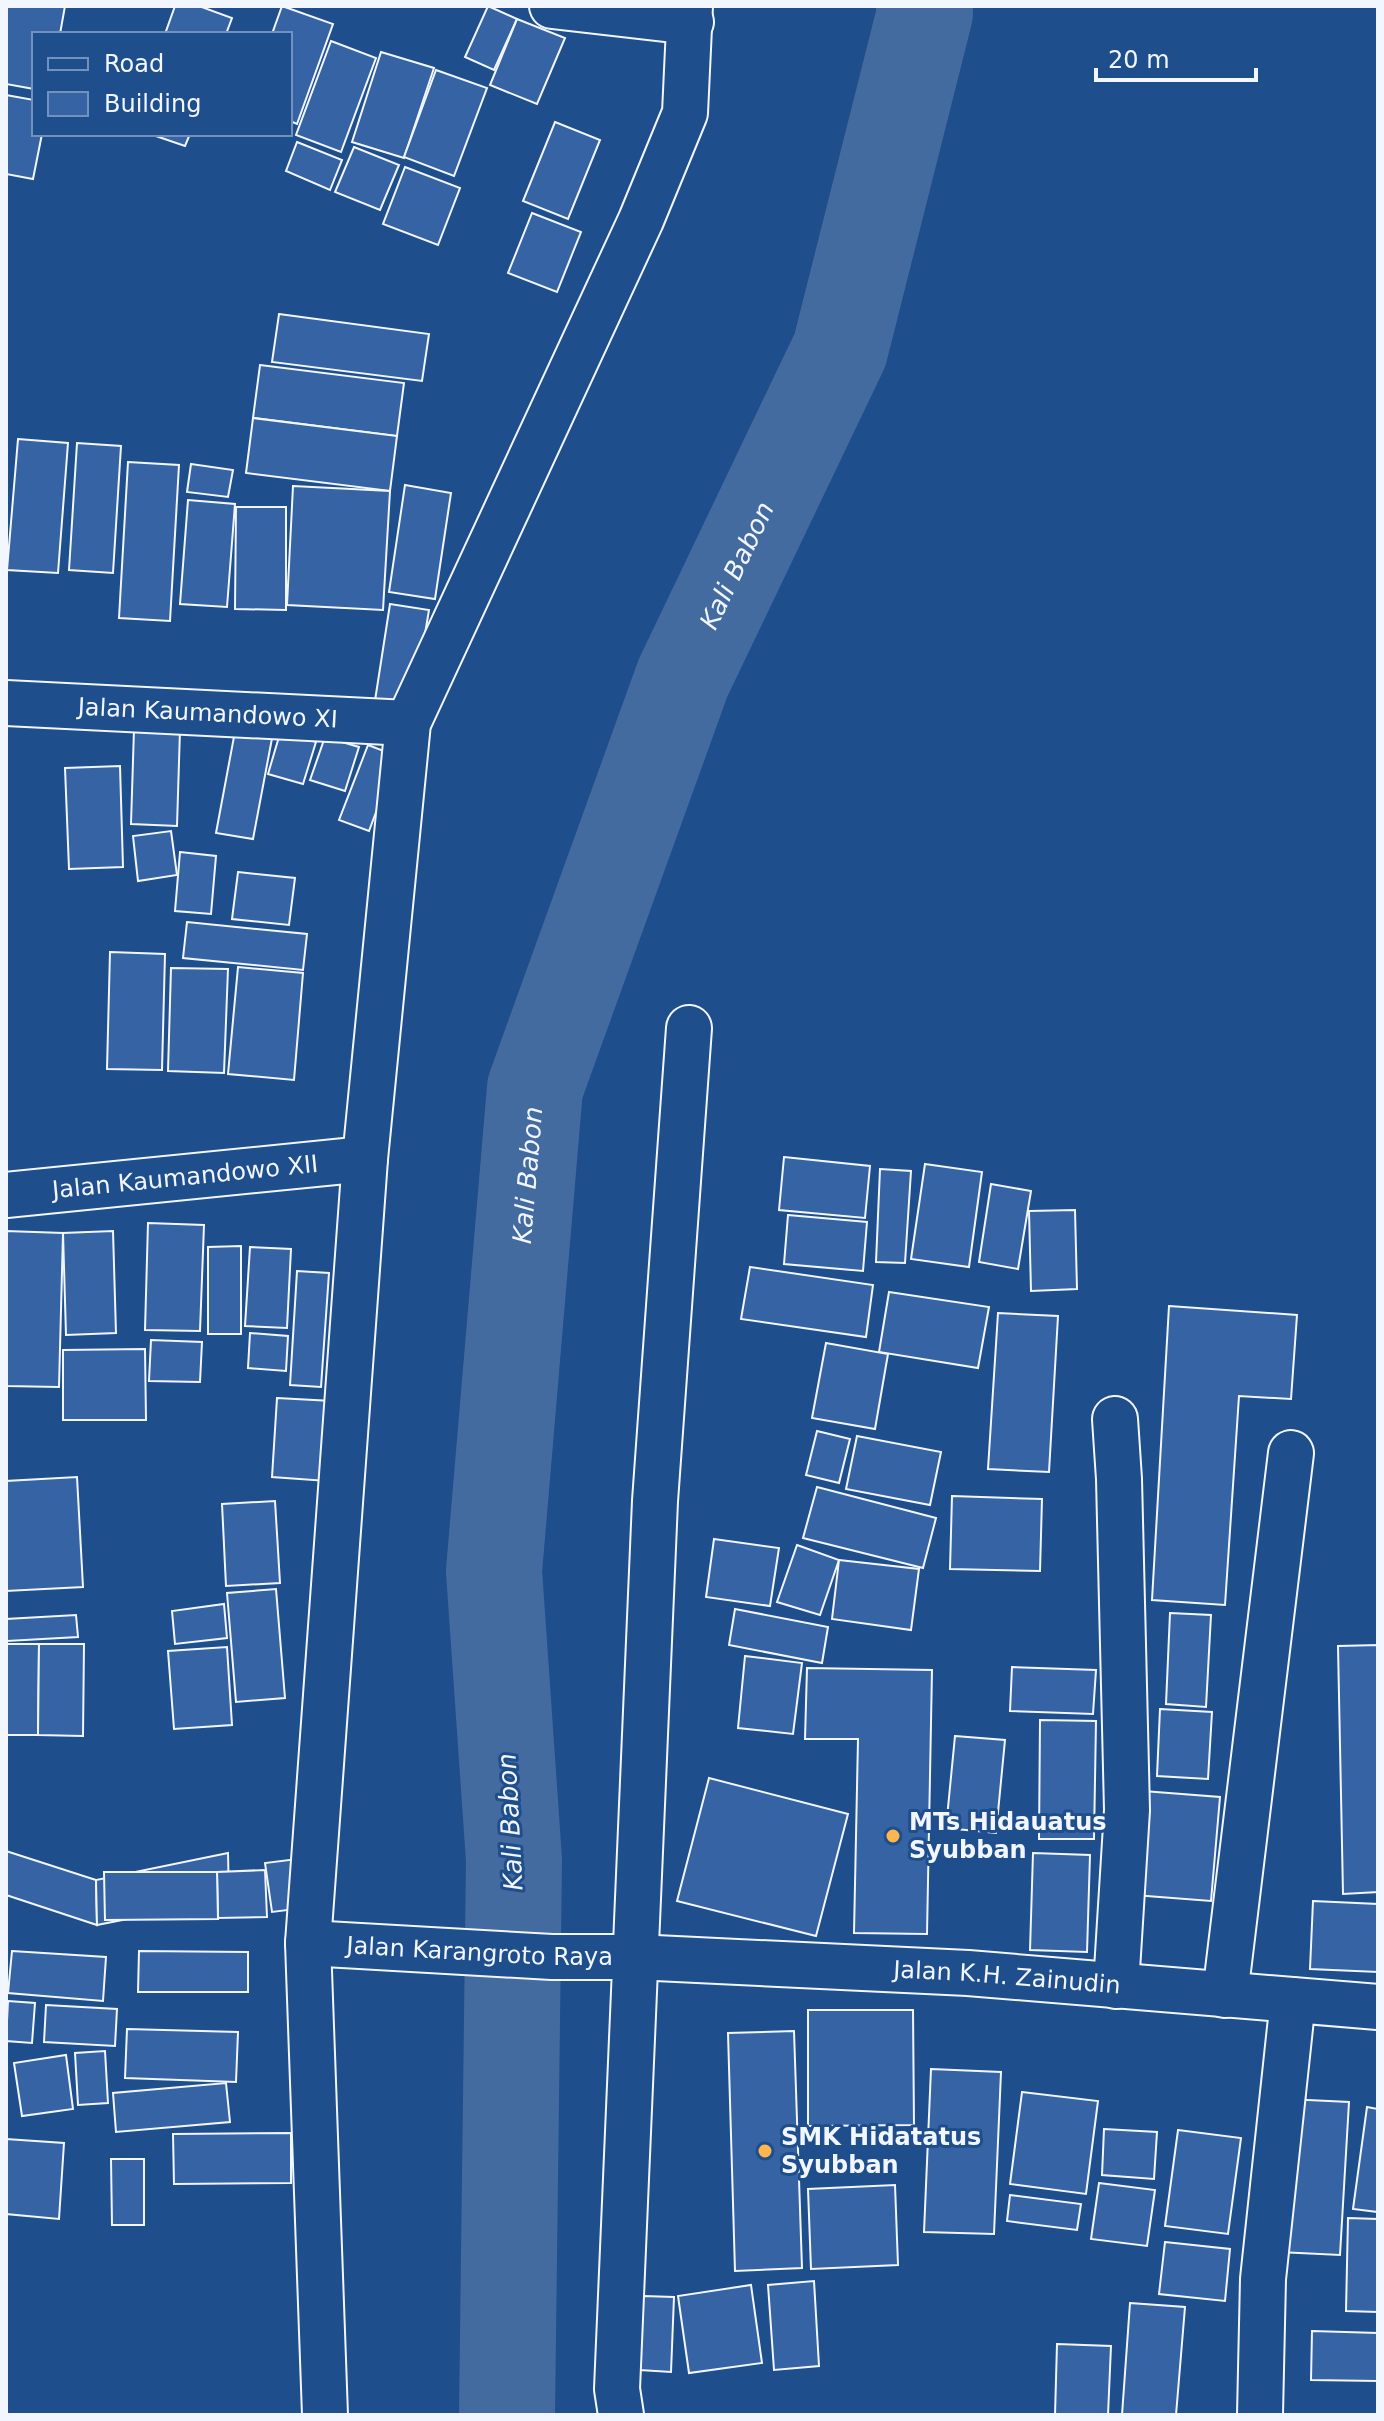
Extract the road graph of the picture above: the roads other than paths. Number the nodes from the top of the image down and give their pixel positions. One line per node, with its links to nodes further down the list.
1 (552, 6): 2 (street)
2 (691, 14): 4 (street)
3 (6, 703): 4 (street, Jalan Kaumandowo XI)
4 (408, 723): 6 (street)
5 (689, 1028): 11 (street)
6 (365, 1159): 7 (street, Jalan Kaumandowo XII); 10 (street)
7 (6, 1195)
8 (1115, 1419): 12 (street)
9 (1291, 1453): 13 (street)
10 (316, 1943): 11 (street, Jalan Karangroto Raya); 16 (street)
11 (635, 1957): 12 (street, Jalan K.H. Zainudin); 17 (street)
12 (1116, 1986): 13 (street, Jalan K.H. Zainudin)
13 (1225, 1995): 14 (street, Jalan K.H. Zainudin)
14 (1293, 2000): 15 (street, Jalan K.H. Zainudin); 18 (street)
15 (1378, 2007)
16 (325, 2415)
17 (621, 2415)
18 (1260, 2415)

